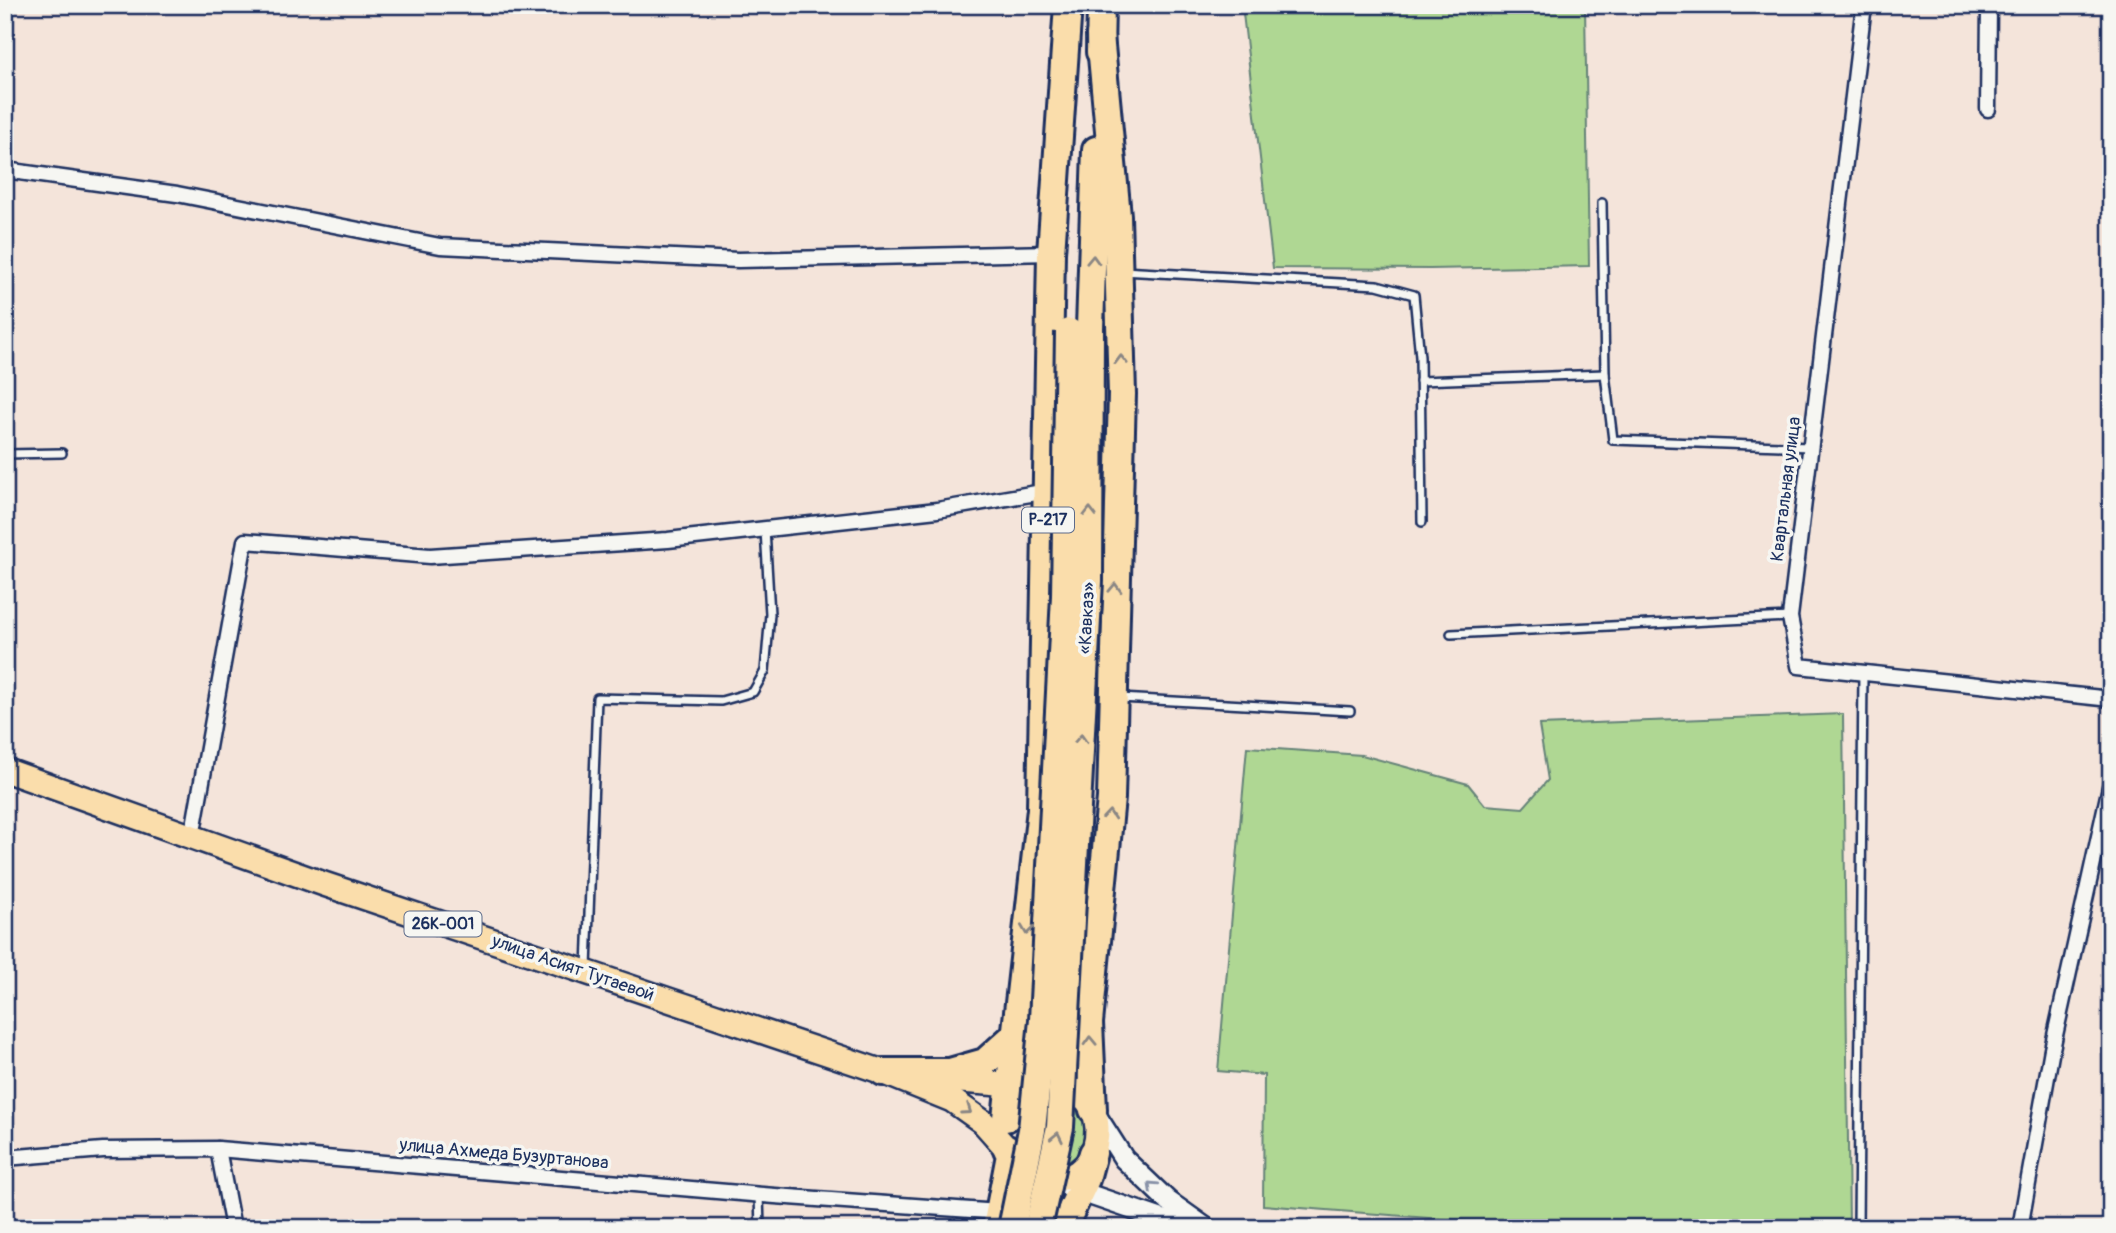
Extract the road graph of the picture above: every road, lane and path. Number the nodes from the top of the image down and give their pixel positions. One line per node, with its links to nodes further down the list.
1 (1069, 5): 9 (highway, Р-217); 11 (highway, «Кавказ» / Р-217)
2 (1101, 5): 5 (highway, «Кавказ» / Р-217)
3 (1864, 5): 14 (street, Квартальная улица)
4 (1989, 5): 6 (street)
5 (1100, 35): 10 (highway); 11 (highway, «Кавказ» / Р-217, one-way to 5)
6 (1988, 109)
7 (5, 170): 9 (street)
8 (1602, 203): 12 (lane)
9 (1051, 253): 17 (highway, Р-217)
10 (1119, 271): 13 (lane); 23 (highway, one-way to 10)
11 (1080, 330): 43 (highway, «Кавказ» / Р-217, bridge); 46 (highway, «Кавказ» / Р-217, one-way to 11, bridge)
12 (1605, 374): 13 (lane); 14 (lane)
13 (1420, 381): 18 (lane)
14 (1810, 447): 20 (street, Квартальная улица)
15 (62, 453): 16 (lane)
16 (5, 454)
17 (1048, 491): 19 (street); 30 (highway, Р-217, one-way to 30)
18 (1422, 522)
19 (765, 529): 28 (street); 29 (lane)
20 (1790, 617): 21 (lane); 22 (street, Квартальная улица)
21 (1451, 635)
22 (1863, 673): 24 (street, Квартальная улица); 50 (lane)
23 (1114, 698): 25 (lane); 34 (highway, one-way to 23)
24 (2111, 699)
25 (1350, 711)
26 (5, 770): 28 (main road, улица Асият Тутаевой / 26К-001)
27 (2111, 782): 51 (street)
28 (192, 837): 29 (main road, улица Асият Тутаевой / 26К-001)
29 (587, 972): 31 (main road, улица Асият Тутаевой / 26К-001)
30 (1016, 1035): 31 (highway); 32 (highway)
31 (883, 1072): 32 (main road); 37 (main road, улица Асият Тутаевой, one-way to 37)
32 (1009, 1085): 33 (main road); 35 (highway)
33 (1040, 1086): 34 (main road); 35 (main road)
34 (1093, 1110): 38 (main road); 49 (main road, one-way to 34)
35 (1006, 1118): 37 (main road)
36 (218, 1149): 39 (street, улица Ахмеда Бузуртанова); 42 (street, улица Ахмеда Бузуртанова); 44 (street)
37 (1008, 1152): 40 (main road); 43 (highway)
38 (1093, 1153): 40 (main road); 41 (highway)
39 (5, 1158)
40 (1042, 1179): 41 (main road)
41 (1080, 1192): 47 (highway); 48 (main road)
42 (759, 1195): 43 (street, улица Ахмеда Бузуртанова); 45 (lane)
43 (1002, 1223)
44 (233, 1228)
45 (760, 1228)
46 (1038, 1228)
47 (1063, 1228)
48 (1186, 1228)
49 (1206, 1228)
50 (1858, 1228)
51 (2020, 1228)

